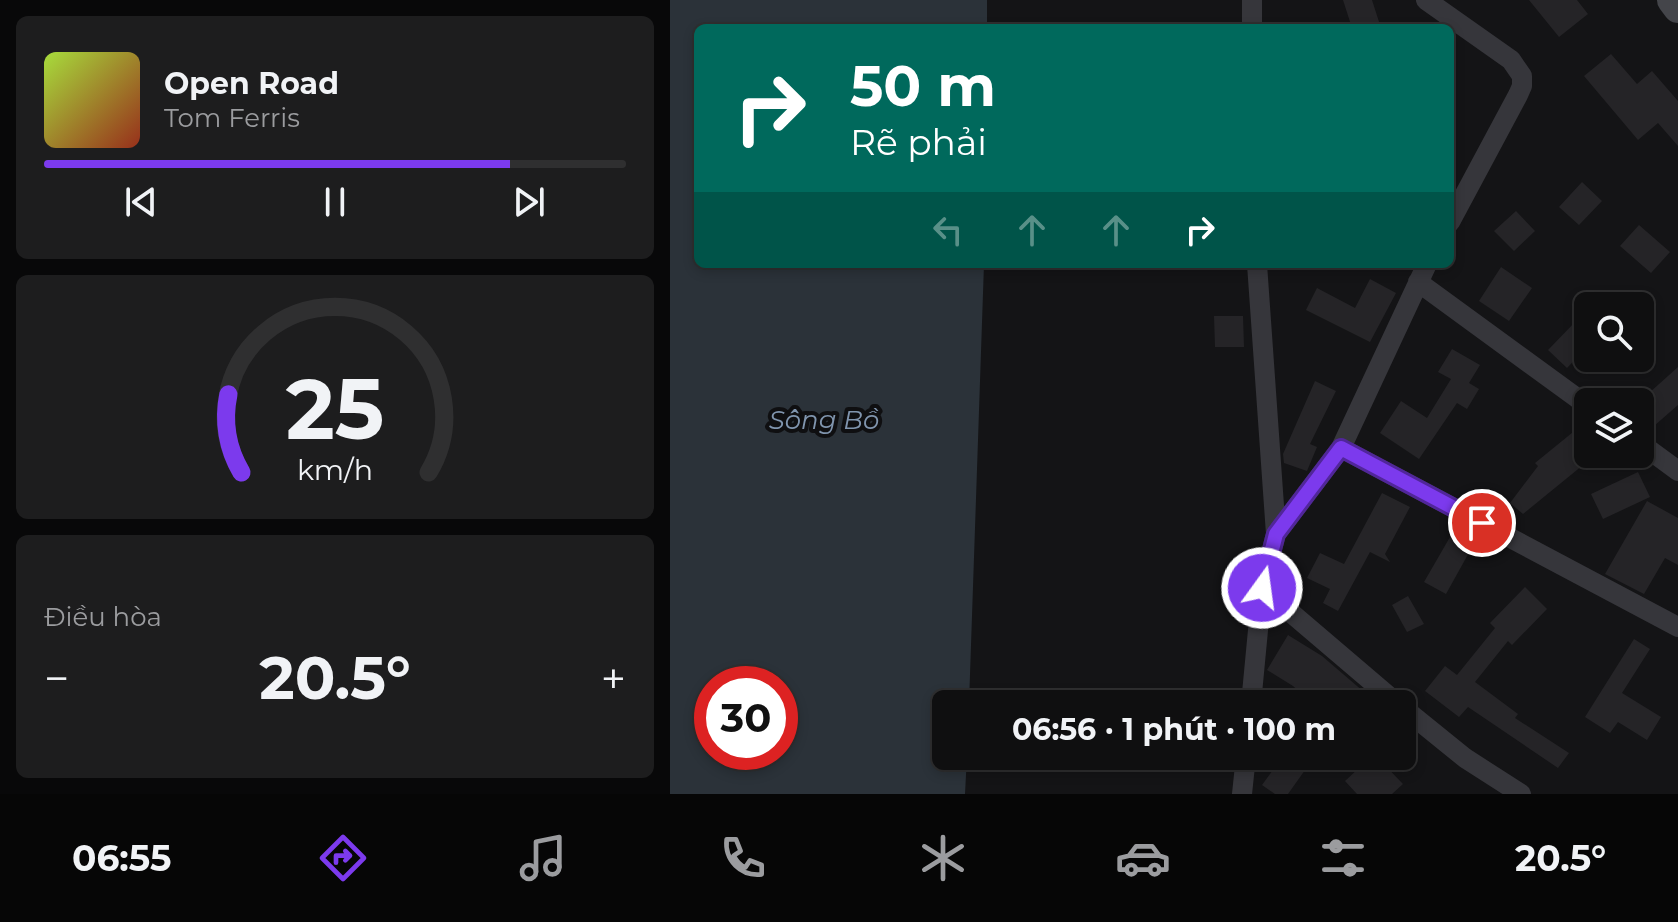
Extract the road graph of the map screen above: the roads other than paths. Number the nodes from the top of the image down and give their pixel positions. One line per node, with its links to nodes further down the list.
1 (1252, 0): 5 (street)
2 (1426, 0): 6 (street)
3 (1672, 0): 4 (main road)
4 (1678, 8)
5 (1252, 24)
6 (1454, 215)
7 (1257, 268): 13 (street)
8 (1422, 273): 9 (street); 10 (street)
9 (1574, 395)
10 (1341, 448): 13 (street); 15 (street)
11 (1654, 453): 12 (street)
12 (1678, 471)
13 (1276, 534): 14 (street)
14 (1262, 588): 16 (street); 17 (street)
15 (1678, 627)
16 (1252, 690)
17 (1381, 690)
18 (1416, 719): 21 (street)
19 (1245, 770): 20 (street)
20 (1242, 794)
21 (1521, 794)

